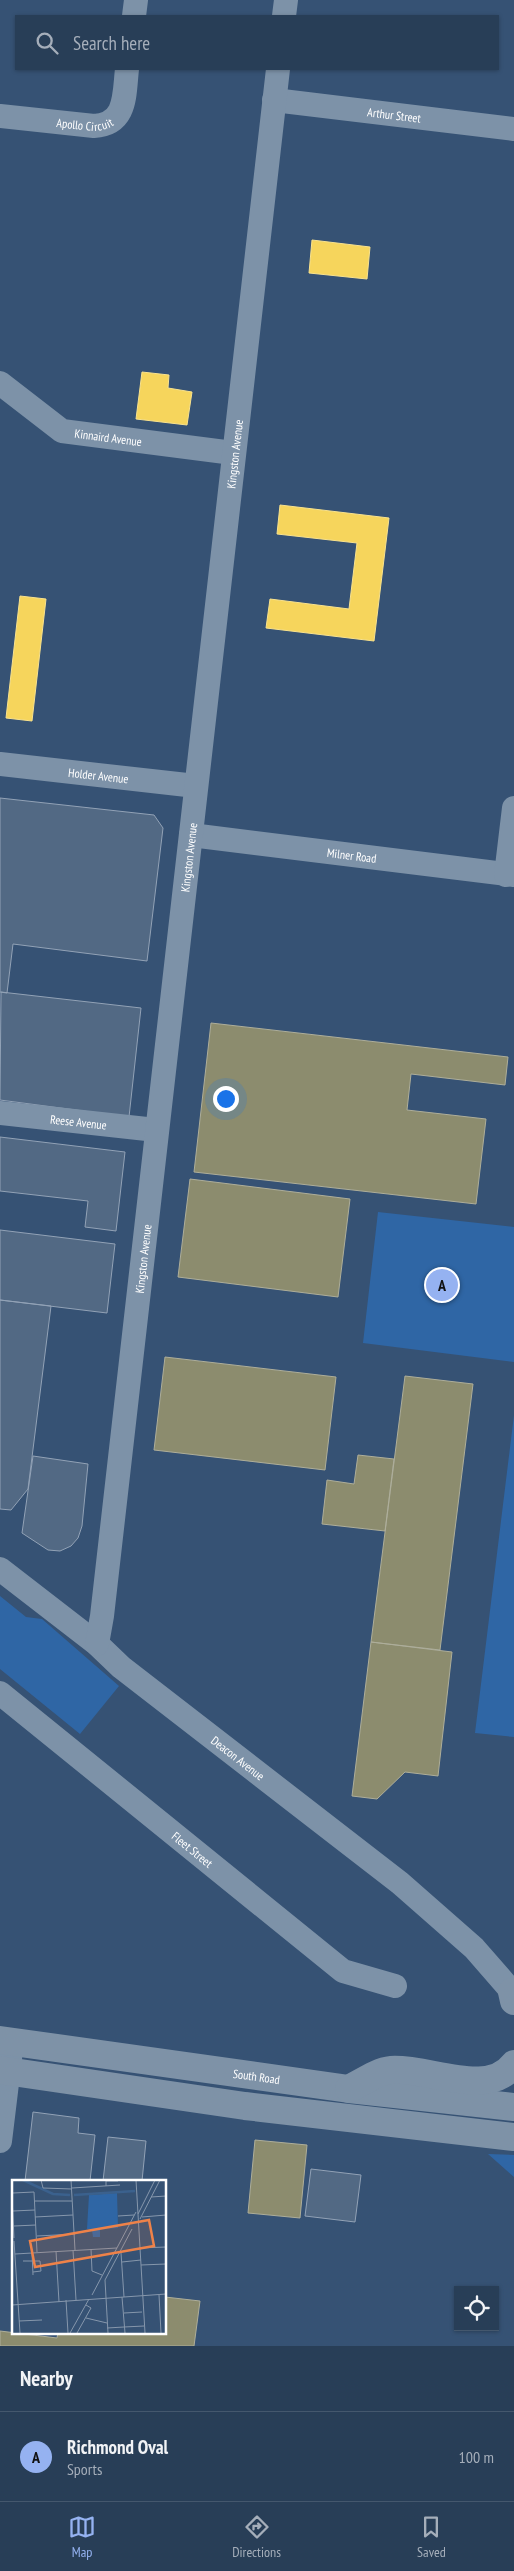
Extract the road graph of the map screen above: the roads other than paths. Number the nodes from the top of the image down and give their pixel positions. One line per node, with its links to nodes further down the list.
1 (136, 0): 3 (street)
2 (286, 0): 4 (street)
3 (134, 15)
4 (284, 15)
5 (127, 70): 8 (street, Apollo Circuit)
6 (278, 70): 7 (street, Kingston Avenue)
7 (274, 100): 9 (street, Arthur Street); 11 (street, Kingston Avenue)
8 (0, 116)
9 (514, 130)
10 (0, 383): 11 (street, Kinnaird Avenue)
11 (233, 453): 13 (street, Kingston Avenue)
12 (0, 764): 13 (street, Holder Avenue)
13 (196, 786): 15 (street, Kingston Avenue)
14 (514, 808): 16 (street)
15 (191, 835): 16 (street, Milner Road); 18 (street, Kingston Avenue)
16 (510, 875)
17 (0, 1113): 18 (street, Reese Avenue)
18 (156, 1130): 20 (street, Kingston Avenue)
19 (0, 1569): 20 (street, Deacon Avenue)
20 (97, 1644): 23 (street, Deacon Avenue)
21 (0, 1693): 22 (street, Fleet Street)
22 (395, 1986)
23 (513, 1990)
24 (6, 2041): 26 (street); 27 (highway, South Road)
25 (514, 2064): 27 (highway)
26 (4, 2071): 29 (highway); 30 (street)
27 (349, 2089): 28 (highway, South Road)
28 (514, 2107)
29 (514, 2137)
30 (0, 2140)

